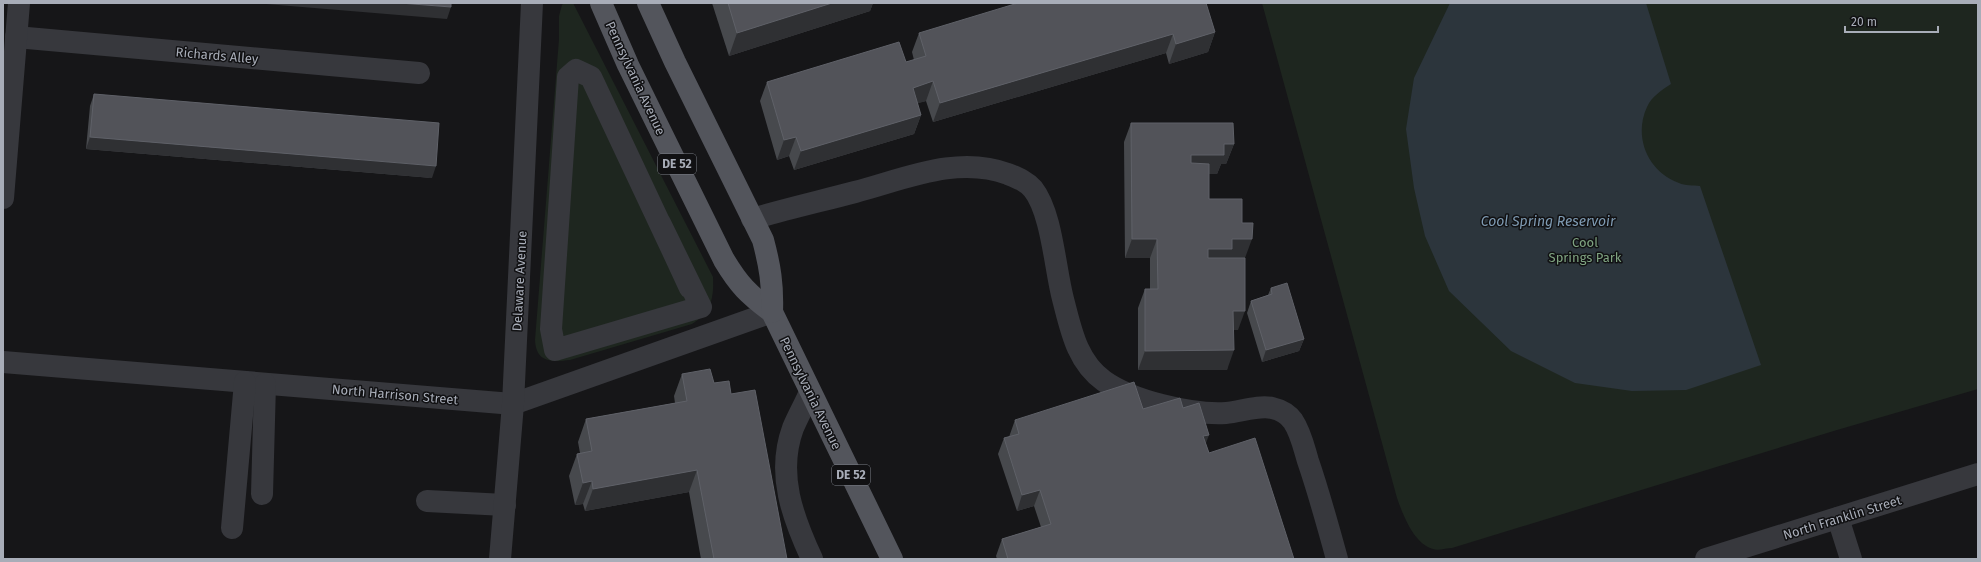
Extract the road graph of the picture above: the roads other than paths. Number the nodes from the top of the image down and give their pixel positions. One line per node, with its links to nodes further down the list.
1 (19, 3): 5 (street)
2 (532, 3): 14 (street, Delaware Avenue)
3 (601, 3): 10 (main road, Pennsylvania Avenue / DE 52)
4 (648, 3): 8 (main road, Pennsylvania Avenue / DE 52)
5 (16, 37): 6 (street, Richards Alley); 7 (street)
6 (419, 73)
7 (4, 186)
8 (752, 219): 10 (main road, Pennsylvania Avenue / DE 52); 24 (street)
9 (660, 223): 9 (street)
10 (772, 312): 13 (main road, Pennsylvania Avenue / DE 52); 14 (street, North Harrison Street)
11 (3, 362): 12 (street, North Harrison Street)
12 (255, 383): 14 (street, North Harrison Street); 16 (street); 20 (street)
13 (810, 392): 22 (street); 23 (main road, Pennsylvania Avenue / DE 52)
14 (513, 404): 18 (street, Delaware Avenue)
15 (1978, 474): 19 (street, North Franklin Street)
16 (262, 494)
17 (426, 501): 18 (street)
18 (505, 504): 21 (street, Delaware Avenue)
19 (1838, 518): 25 (street, North Franklin Street); 26 (street)
20 (232, 528)
21 (500, 559)
22 (812, 559)
23 (892, 559)
24 (1337, 559)
25 (1706, 559)
26 (1850, 559)

